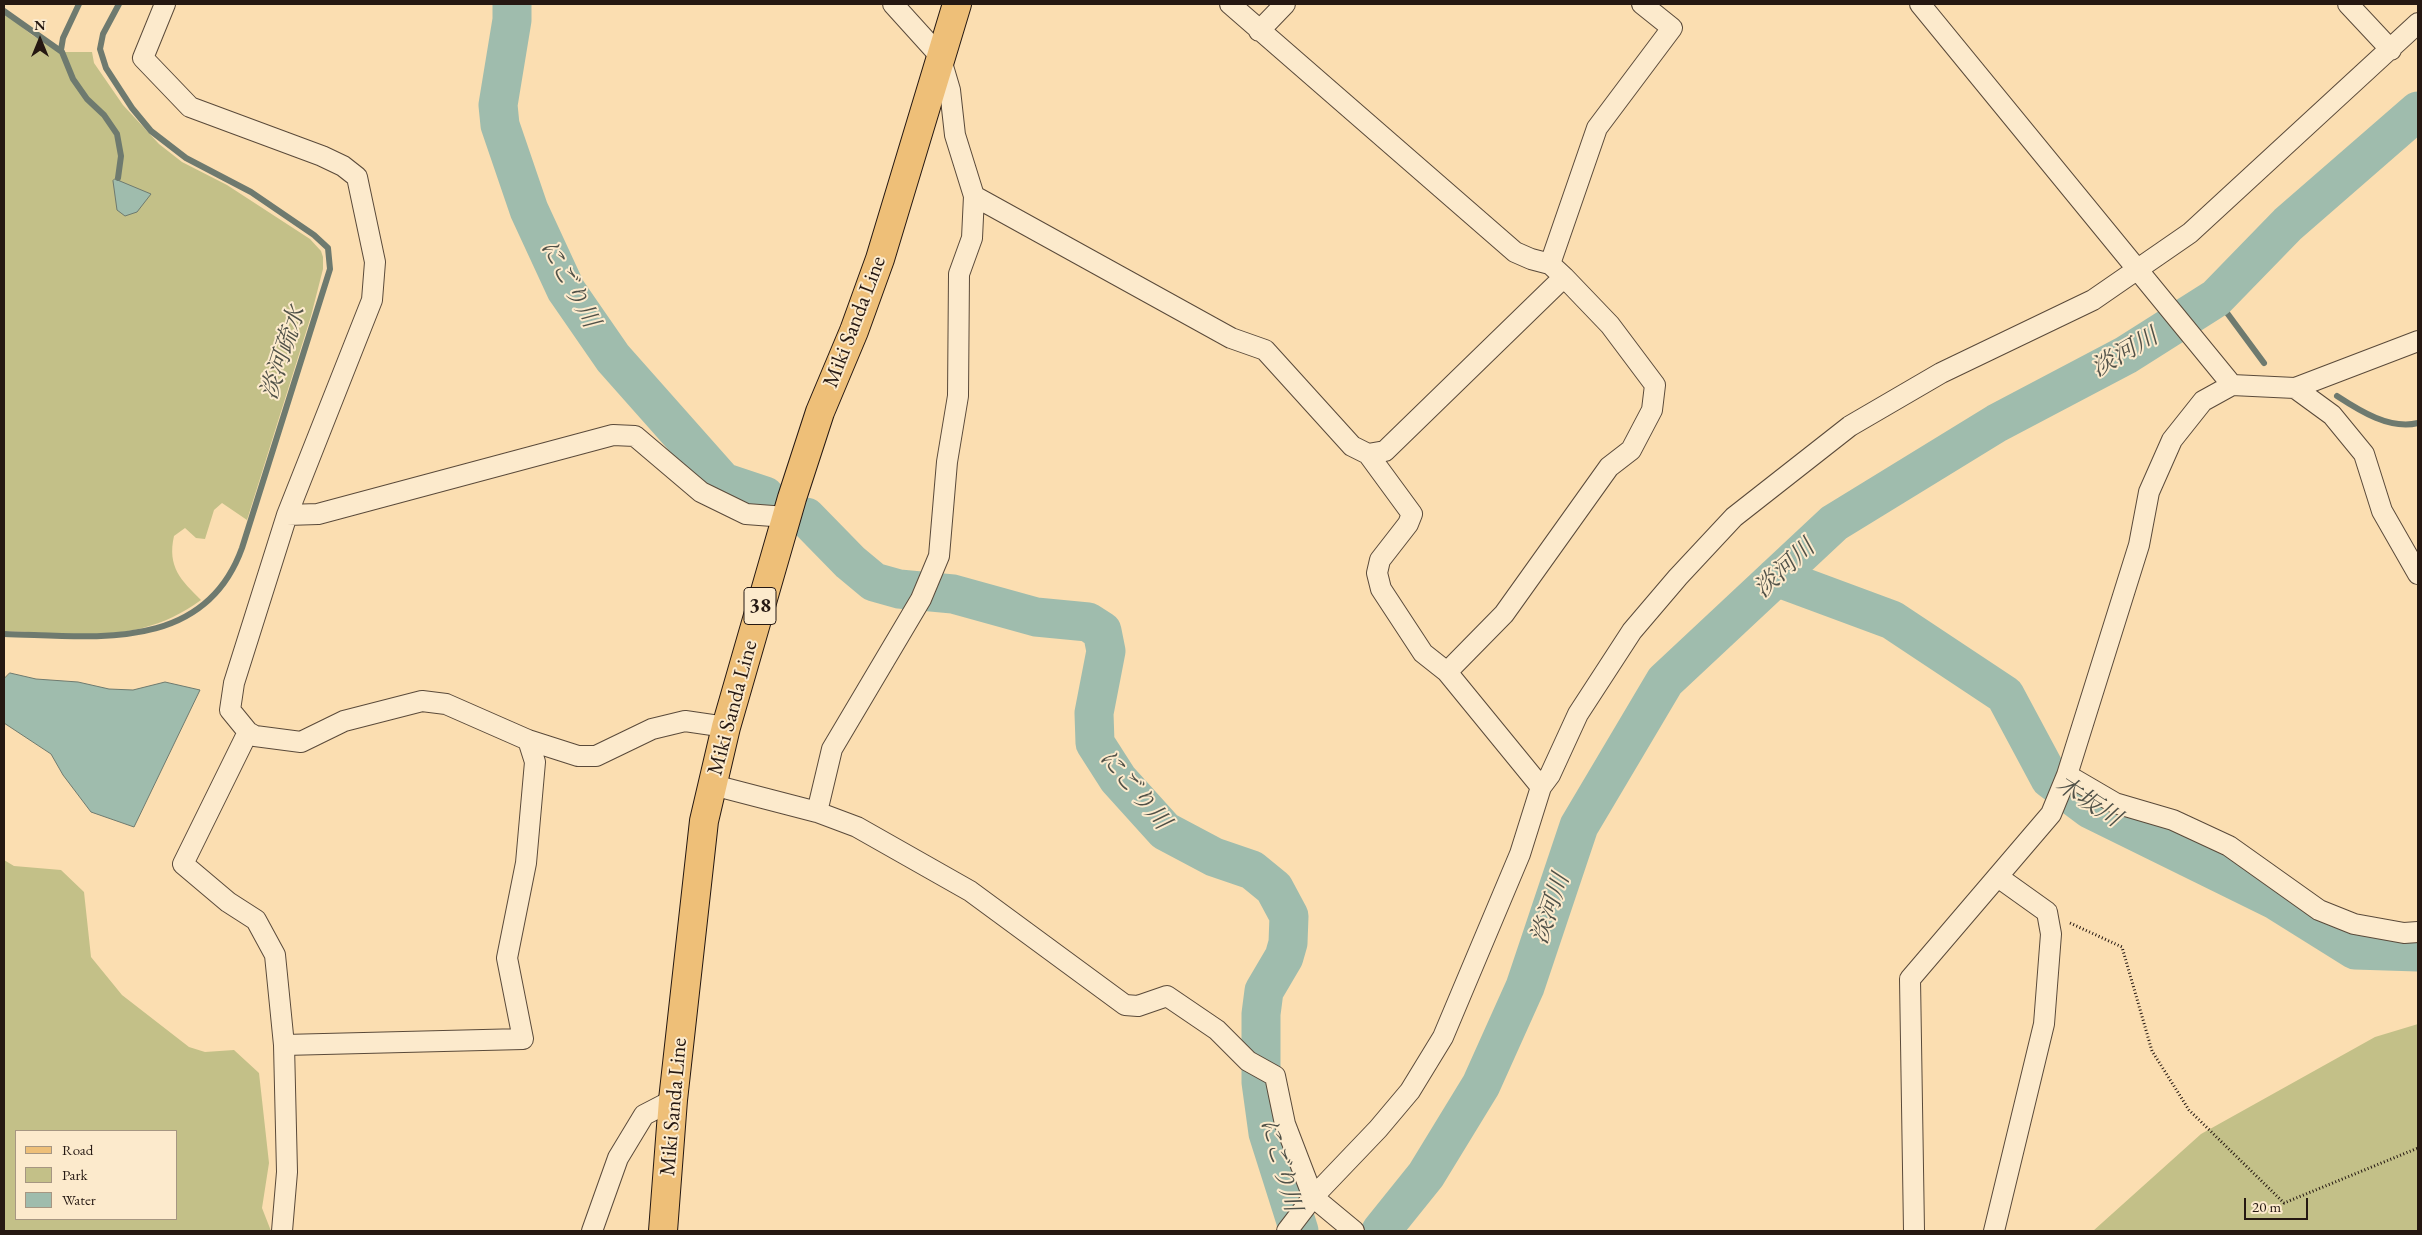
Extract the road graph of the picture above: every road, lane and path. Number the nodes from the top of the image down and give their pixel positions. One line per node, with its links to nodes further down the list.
1 (165, 4): 20 (street)
2 (893, 4): 12 (street)
3 (957, 4): 12 (main road, Miki Sanda Line / 38)
4 (1230, 4): 10 (street)
5 (1284, 4): 10 (street)
6 (1642, 4): 14 (street)
7 (1920, 4): 15 (street)
8 (2348, 4): 11 (street)
9 (2418, 23): 11 (street)
10 (1258, 31): 14 (street)
11 (2391, 50): 15 (street)
12 (940, 56): 13 (street); 21 (main road, Miki Sanda Line / 38)
13 (974, 196): 19 (street); 30 (street)
14 (1557, 270): 19 (street); 23 (street)
15 (2138, 273): 17 (street); 29 (street)
16 (2418, 341): 18 (street)
17 (2228, 380): 18 (street); 27 (street)
18 (2295, 388): 22 (street)
19 (1368, 454): 23 (street)
20 (287, 515): 21 (street); 25 (street)
21 (786, 517): 24 (main road, Miki Sanda Line / 38)
22 (2418, 574)
23 (1448, 672): 29 (street)
24 (726, 727): 26 (street); 28 (main road, Miki Sanda Line / 38)
25 (248, 732): 26 (street); 34 (street)
26 (528, 740): 34 (street)
27 (2067, 775): 31 (street); 33 (street)
28 (713, 785): 30 (street); 35 (main road, Miki Sanda Line / 38)
29 (1541, 787): 37 (street)
30 (818, 812): 37 (street)
31 (1998, 877): 32 (street); 43 (street)
32 (2047, 912): 36 (path); 44 (street)
33 (2418, 932)
34 (284, 1045): 38 (street)
35 (673, 1100): 39 (street); 40 (main road, Miki Sanda Line / 38)
36 (2418, 1148)
37 (1313, 1197): 41 (street); 42 (street)
38 (282, 1231)
39 (592, 1231)
40 (663, 1231)
41 (1287, 1231)
42 (1354, 1231)
43 (1914, 1231)
44 (1994, 1231)

